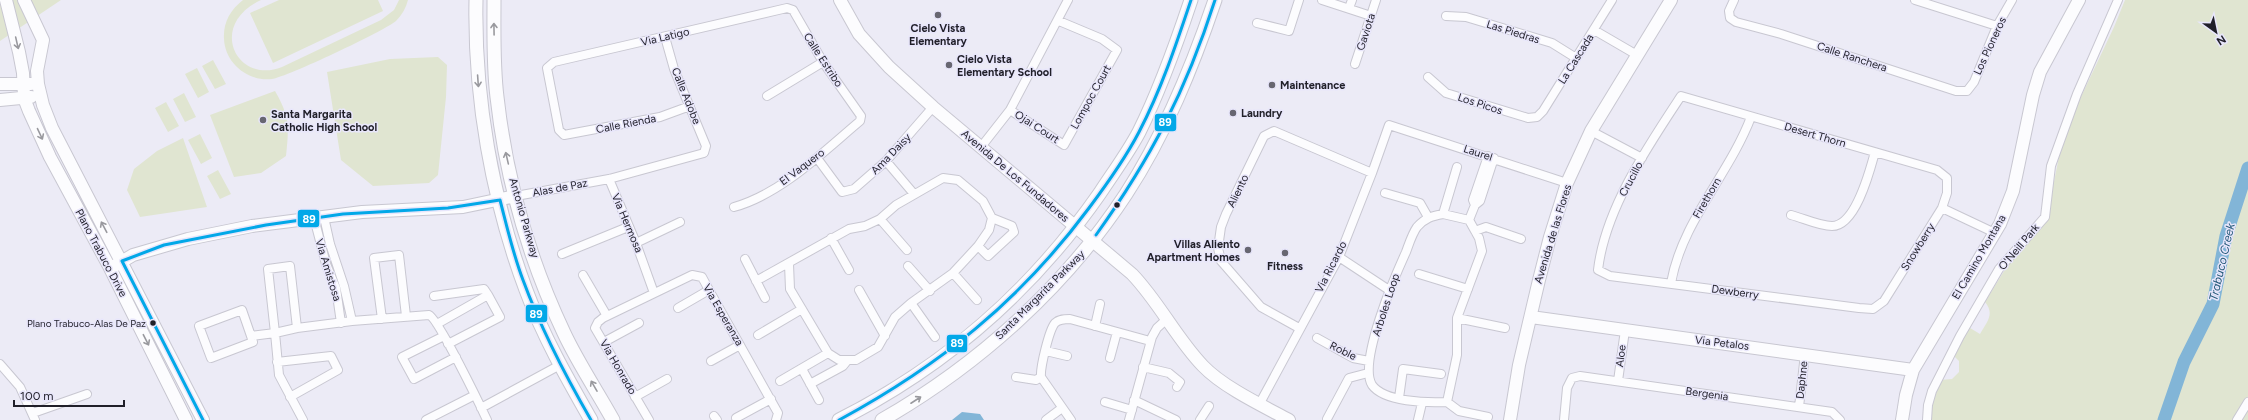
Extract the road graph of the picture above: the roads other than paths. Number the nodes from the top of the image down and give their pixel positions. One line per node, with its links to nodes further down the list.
1 (6, 0): 35 (street, Plano Trabuco Drive, one-way to 35)
2 (24, 0): 28 (street)
3 (29, 0): 28 (street)
4 (476, 0): 68 (main road, Antonio Parkway, one-way to 68)
5 (494, 0): 67 (main road, Antonio Parkway, one-way to 5)
6 (840, 0): 44 (street, Avenida De Los Fundadores)
7 (1068, 0): 24 (street)
8 (1191, 0): 80 (main road, Santa Margarita Parkway)
9 (1215, 0): 85 (main road, Santa Margarita Parkway)
10 (1299, 0): 25 (street)
11 (1322, 0): 20 (street)
12 (1376, 0): 22 (street, Gaviota)
13 (1612, 0): 27 (street, La Cascada)
14 (1671, 0): 30 (street, Avenida de las Flores)
15 (1734, 0): 38 (street, Calle Ranchera)
16 (1915, 0): 26 (street)
17 (2012, 0): 26 (street, Los Pioneros)
18 (2079, 0): 82 (street, El Camino Montana)
19 (2118, 0): 213 (street, O'Neill Park)
20 (1351, 4): 22 (street)
21 (785, 8): 29 (street, Via Latigo); 32 (street, Calle Estribo)
22 (1371, 16): 33 (street, Gaviota)
23 (1446, 16): 31 (street, Las Piedras)
24 (1059, 21): 45 (street); 52 (street, Lompoc Court)
25 (1257, 23)
26 (1997, 26): 38 (street, Los Pioneros)
27 (1594, 30): 30 (street); 31 (street, La Cascada)
28 (40, 33): 37 (street)
29 (665, 37): 43 (street, Calle Adobe); 51 (street, Via Latigo)
30 (1637, 55): 50 (street, Avenida de las Flores)
31 (1576, 58): 47 (street, La Cascada)
32 (823, 62): 39 (street); 46 (street, Calle Estribo)
33 (1355, 64)
34 (1428, 76): 47 (street, Los Picos)
35 (23, 83): 36 (street); 37 (street); 41 (street, Plano Trabuco Drive)
36 (0, 84)
37 (39, 90): 41 (street); 92 (street, Plano Trabuco Drive, one-way to 37)
38 (1967, 91)
39 (766, 96)
40 (1681, 96): 48 (street, Desert Thorn); 58 (street, Crucillo)
41 (24, 98): 42 (street); 95 (street, Plano Trabuco Drive, one-way to 95)
42 (0, 100)
43 (690, 106): 51 (street, Calle Rienda); 55 (street, Calle Adobe)
44 (933, 107): 53 (street, Avenida De Los Fundadores); 59 (street, Ama Daisy)
45 (1010, 110): 52 (street, Ojai Court); 53 (street)
46 (861, 116): 56 (street, El Vaquero)
47 (1537, 117)
48 (1751, 117): 54 (street, Desert Thorn); 102 (street, Firethorn)
49 (1389, 125): 57 (street, Laurel); 61 (street, Via Ricardo)
50 (1591, 131): 58 (street); 64 (street, Avenida de las Flores)
51 (562, 133)
52 (1064, 145)
53 (981, 147): 80 (street, Avenida De Los Fundadores)
54 (1875, 152): 62 (street, Desert Thorn); 72 (street)
55 (704, 153): 63 (street, Alas de Paz)
56 (817, 158): 59 (street, Ama Daisy); 69 (street, El Vaquero)
57 (1491, 158): 64 (street, Laurel); 77 (street)
58 (1642, 158): 97 (street, Crucillo)
59 (886, 162): 66 (street)
60 (1457, 167): 71 (street)
61 (1372, 173): 90 (street, Via Ricardo); 130 (street, Aliento)
62 (1947, 178): 70 (street, Snowberry)
63 (609, 179): 67 (street, Alas de Paz); 79 (street, Via Hermosa)
64 (1567, 183): 120 (street, Avenida de las Flores)
65 (1385, 193): 74 (street)
66 (914, 194): 75 (street); 76 (street)
67 (516, 196): 68 (street, Alas de Paz); 198 (main road, Antonio Parkway, one-way to 67)
68 (500, 200): 73 (street, Alas de Paz); 156 (main road, Antonio Parkway)
69 (734, 206)
70 (1942, 208): 82 (street); 117 (street, Snowberry)
71 (1443, 214): 74 (street); 77 (street)
72 (1790, 215)
73 (319, 217): 92 (street, Alas de Paz); 124 (street, Via Amistosa); 125 (street, Via Amistosa)
74 (1428, 217): 106 (street, Arboles Loop)
75 (992, 218): 87 (street); 87 (street)
76 (880, 219): 83 (street); 88 (street)
77 (1470, 220): 81 (street)
78 (680, 222): 86 (street)
79 (628, 227): 86 (street, Via Hermosa); 89 (street)
80 (1076, 228): 85 (street, Avenida De Los Fundadores); 201 (main road, Santa Margarita Parkway)
81 (1476, 231): 84 (street); 103 (street)
82 (1995, 233): 159 (street, El Camino Montana)
83 (831, 238): 93 (street); 96 (street)
84 (1521, 239)
85 (1092, 241): 121 (street, Avenida De Los Fundadores); 202 (main road, Santa Margarita Parkway, one-way to 85)
86 (636, 243): 108 (street, Via Hermosa)
87 (978, 246): 98 (street)
88 (907, 250)
89 (562, 254)
90 (1338, 257): 106 (street); 130 (street, Via Ricardo)
91 (745, 259): 101 (street)
92 (122, 261): 95 (street, Alas de Paz); 189 (street, Plano Trabuco Drive)
93 (789, 264): 101 (street); 116 (street)
94 (908, 266): 107 (street)
95 (110, 268): 194 (street, Plano Trabuco Drive, one-way to 194)
96 (849, 270)
97 (1598, 270): 102 (street, Dewberry)
98 (953, 272): 107 (street); 112 (street)
99 (1419, 274): 103 (street)
100 (583, 275): 119 (street)
101 (756, 281): 111 (street)
102 (1671, 283): 117 (street, Dewberry)
103 (1468, 289): 122 (street)
104 (709, 290): 108 (street, Via Esperanza); 115 (street); 144 (street, Via Esperanza)
105 (859, 290): 138 (street)
106 (1388, 290): 153 (street, Arboles Loop)
107 (930, 291): 113 (street)
108 (654, 293): 119 (street, Via Esperanza)
109 (488, 295): 110 (street); 127 (street); 143 (street)
110 (434, 296)
111 (765, 298)
112 (977, 300)
113 (911, 303): 138 (street); 139 (street)
114 (1100, 304): 128 (street)
115 (678, 308)
116 (802, 309): 135 (street); 146 (street)
117 (1873, 309)
118 (406, 316): 123 (street); 123 (street); 127 (street)
119 (607, 316): 142 (street, Via Honrado)
120 (1531, 317): 132 (street, Via Petalos); 210 (street, Avenida de las Flores)
121 (1168, 318): 141 (street); 181 (street, Avenida De Los Fundadores)
122 (1457, 318): 131 (street); 178 (street)
123 (382, 319): 124 (street)
124 (352, 321): 125 (street)
125 (341, 322): 129 (street)
126 (639, 323): 142 (street)
127 (437, 324): 137 (street)
128 (1095, 326): 134 (street); 145 (street)
129 (297, 328): 133 (street); 133 (street)
130 (1299, 328): 181 (street, Via Ricardo)
131 (1505, 328)
132 (1624, 330): 147 (street, Via Petalos); 166 (street, Aloe)
133 (275, 332): 136 (street); 154 (street)
134 (1117, 332): 141 (street); 150 (street)
135 (758, 335)
136 (251, 336): 136 (street)
137 (444, 336): 143 (street); 149 (street)
138 (885, 336): 152 (street)
139 (935, 337)
140 (1317, 338): 153 (street, Roble)
141 (1150, 341): 157 (street)
142 (604, 342): 172 (street, Via Honrado)
143 (448, 344): 149 (street)
144 (740, 344): 151 (street); 174 (street, Via Esperanza)
145 (1046, 350): 148 (street); 163 (street)
146 (828, 353): 152 (street); 158 (street)
147 (1805, 354): 159 (street, Via Petalos); 183 (street, Daphne)
148 (1067, 356)
149 (456, 357): 170 (street)
150 (1110, 358)
151 (710, 361)
152 (847, 361): 167 (street)
153 (1370, 361): 160 (street, Arboles Loop)
154 (277, 362): 171 (street); 171 (street)
155 (0, 364): 187 (street)
156 (560, 365): 184 (street); 197 (main road, Antonio Parkway)
157 (1143, 367): 168 (street); 176 (street)
158 (802, 369): 165 (street); 167 (street)
159 (1913, 370): 212 (street, El Camino Montana)
160 (1368, 373): 173 (street); 192 (street)
161 (1441, 374): 173 (street)
162 (1016, 377): 163 (street)
163 (1040, 377): 185 (street)
164 (667, 378): 172 (street)
165 (780, 381)
166 (1618, 381): 183 (street, Bergenia); 211 (street, Bergenia)
167 (810, 384): 175 (street)
168 (1177, 387)
169 (87, 394): 187 (street)
170 (475, 395): 184 (street); 196 (street)
171 (290, 397): 195 (street)
172 (635, 397): 199 (street, Via Honrado)
173 (1398, 398): 180 (street)
174 (771, 399): 190 (street); 200 (street, Via Esperanza)
175 (819, 400)
176 (1134, 400): 186 (street); 206 (street)
177 (1105, 402): 186 (street)
178 (1447, 402): 180 (street); 188 (street)
179 (2248, 402): 214 (street)
180 (1422, 403): 209 (street)
181 (1260, 404): 208 (street, Avenida De Los Fundadores)
182 (1209, 406): 207 (street)
183 (1799, 407): 193 (street, Bergenia)
184 (481, 408): 191 (street)
185 (1062, 408): 203 (street); 204 (street)
186 (1132, 410): 205 (street)
187 (34, 416)
188 (1488, 417)
189 (202, 418): 194 (street)
190 (736, 418)
191 (485, 419)
192 (1327, 419)
193 (1840, 419)
194 (187, 420)
195 (303, 420)
196 (426, 420)
197 (591, 420)
198 (613, 420)
199 (649, 420)
200 (776, 420)
201 (839, 420)
202 (882, 420)
203 (1046, 420)
204 (1071, 420)
205 (1129, 420)
206 (1176, 420)
207 (1200, 420)
208 (1289, 420)
209 (1418, 420)
210 (1510, 420)
211 (1564, 420)
212 (1902, 420)
213 (1927, 420)
214 (2237, 420)

